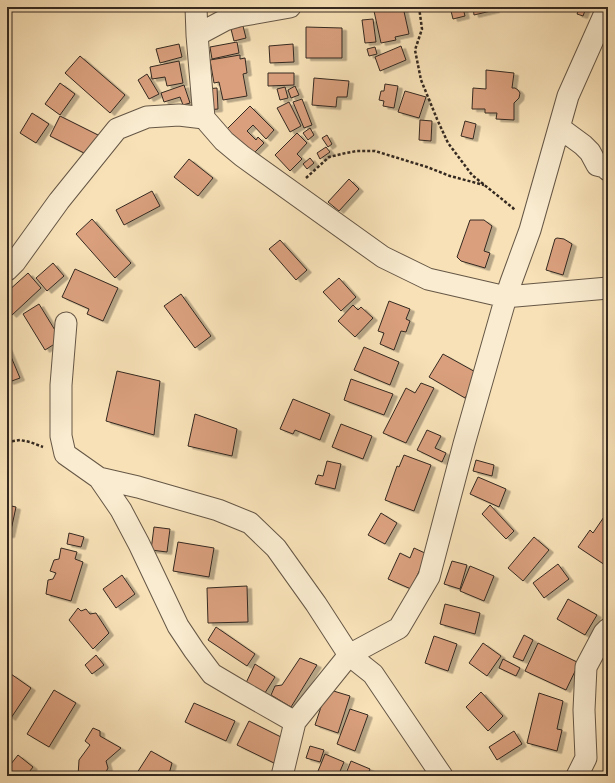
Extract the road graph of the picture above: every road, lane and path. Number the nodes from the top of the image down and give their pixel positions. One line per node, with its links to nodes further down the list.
1 (196, 7): 5 (street)
2 (290, 7): 5 (street)
3 (419, 7): 9 (path)
4 (605, 7): 7 (street)
5 (197, 35): 6 (street)
6 (204, 118): 10 (street); 12 (street)
7 (556, 140): 8 (street); 11 (street)
8 (608, 170)
9 (487, 186): 10 (path); 11 (path)
10 (291, 191): 14 (street)
11 (530, 230): 14 (street)
12 (7, 270)
13 (608, 288): 14 (street)
14 (506, 298): 20 (street)
15 (66, 323): 17 (street)
16 (7, 442): 17 (path)
17 (65, 454): 18 (street)
18 (99, 478): 20 (street); 21 (street)
19 (608, 629): 24 (street)
20 (349, 654): 21 (street); 23 (street)
21 (295, 722): 22 (street)
22 (282, 776)
23 (442, 776)
24 (577, 776)

